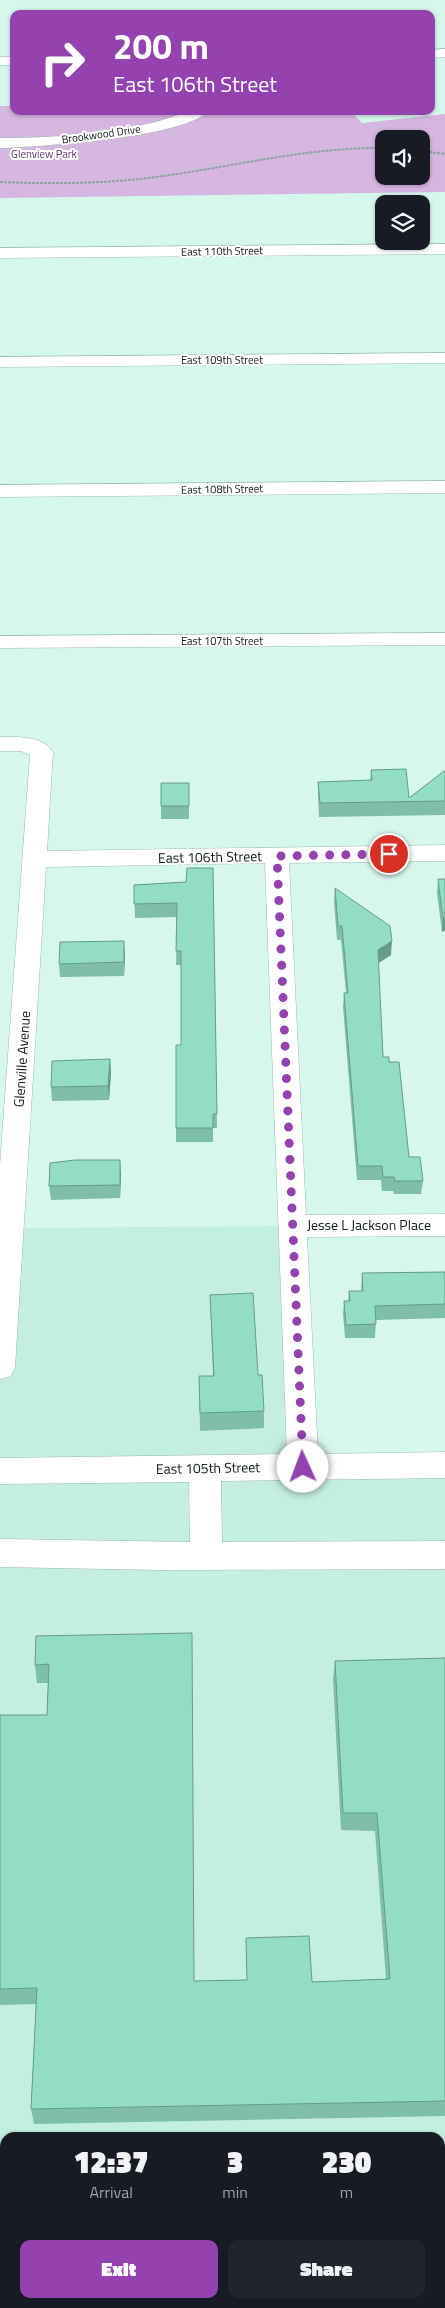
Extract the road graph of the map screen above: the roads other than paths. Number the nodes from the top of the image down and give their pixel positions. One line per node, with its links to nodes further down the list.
1 (193, 115): 2 (street, Brookwood Drive)
2 (0, 143)
3 (445, 249): 4 (street, East 110th Street)
4 (0, 253)
5 (445, 358): 6 (street, East 109th Street)
6 (0, 362)
7 (445, 487): 8 (street, East 108th Street)
8 (0, 491)
9 (445, 639): 10 (street, East 107th Street)
10 (0, 642)
11 (0, 744): 14 (street, Glenville Avenue)
12 (445, 853): 13 (street, East 106th Street)
13 (277, 856): 14 (street, East 106th Street); 16 (street)
14 (36, 859): 17 (street, Glenville Avenue)
15 (445, 1225): 16 (street, Jesse L Jackson Place)
16 (292, 1226): 19 (street)
17 (0, 1367)
18 (445, 1465): 19 (street, East 105th Street)
19 (303, 1467): 20 (street, East 105th Street)
20 (204, 1468): 21 (street, East 105th Street); 23 (street)
21 (0, 1471)
22 (0, 1553): 23 (street)
23 (206, 1555): 24 (street)
24 (445, 1555)

